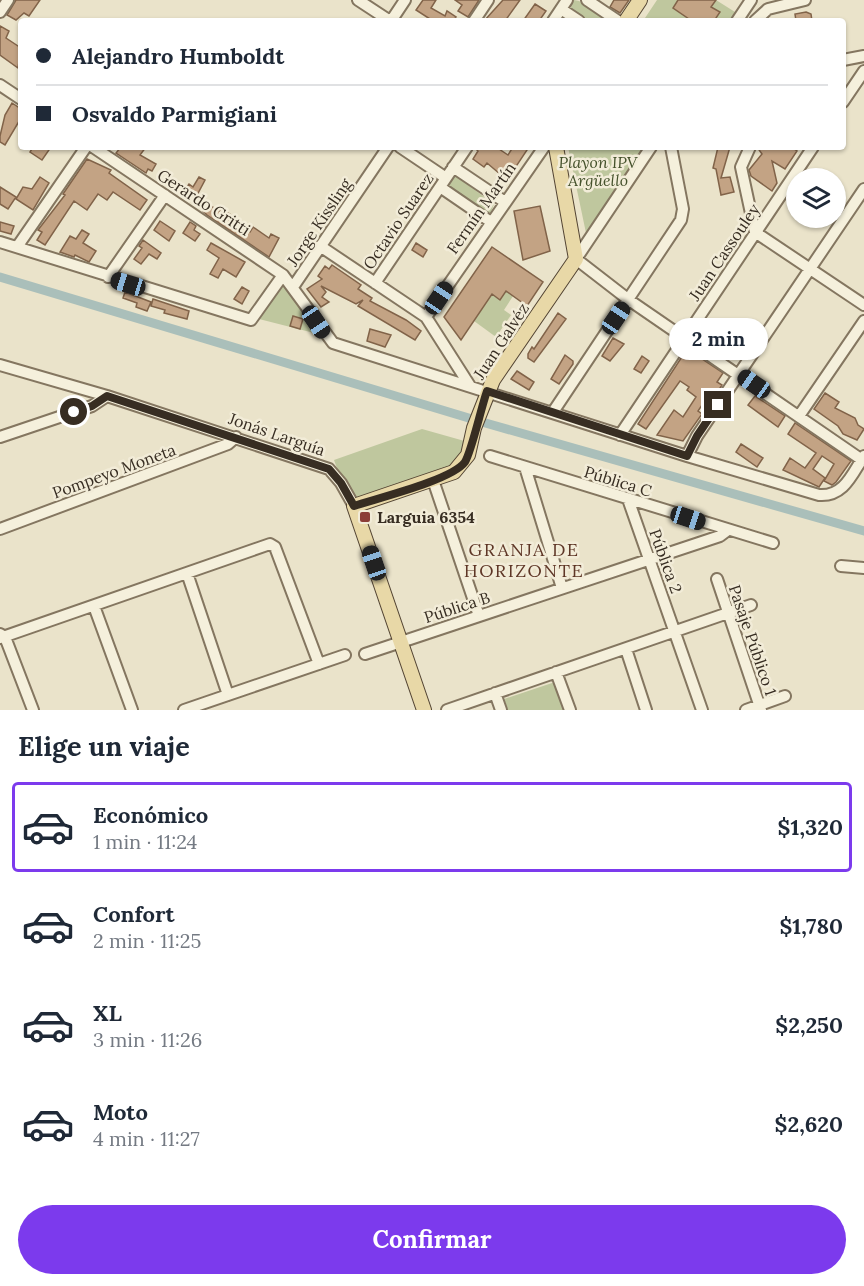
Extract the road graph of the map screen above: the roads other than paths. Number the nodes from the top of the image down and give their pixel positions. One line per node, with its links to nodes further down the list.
1 (8, 0): 10 (street)
2 (358, 0): 11 (street)
3 (405, 0): 12 (street)
4 (488, 0): 13 (street)
5 (587, 0): 16 (street)
6 (640, 0): 17 (main road)
7 (751, 0): 18 (street)
8 (805, 0): 19 (street)
9 (564, 5): 14 (street); 15 (street)
10 (0, 12)
11 (386, 18)
12 (393, 18)
13 (476, 18)
14 (554, 18)
15 (576, 18)
16 (614, 18)
17 (628, 18)
18 (739, 18)
19 (758, 18)
20 (864, 56): 21 (street)
21 (846, 59)
22 (864, 71): 25 (street)
23 (0, 85): 24 (street)
24 (18, 97)
25 (846, 98)
26 (84, 150): 46 (street)
27 (98, 150): 40 (street, Gerardo Gritti)
28 (386, 150): 45 (street, Jorge Kissling)
29 (404, 150): 38 (street)
30 (465, 150): 37 (street, Octavio Suarez)
31 (542, 150): 41 (street, Fermín Martín)
32 (557, 150): 47 (main road)
33 (649, 150): 47 (street, Juan Galvéz)
34 (672, 150): 53 (street)
35 (749, 150): 43 (street)
36 (811, 150): 43 (street, Juan Cassouley)
37 (453, 167): 38 (street, Octavio Suarez); 41 (street)
38 (443, 182): 42 (street); 51 (street, Octavio Suarez)
39 (864, 189): 48 (street)
40 (165, 195): 49 (street, Gerardo Gritti); 50 (street)
41 (505, 202): 42 (street, Fermín Martín)
42 (491, 222): 55 (street, Fermín Martín)
43 (755, 232): 48 (street); 57 (street, Juan Cassouley)
44 (0, 242): 46 (street)
45 (321, 246): 51 (street); 52 (street, Jorge Kissling)
46 (17, 247): 50 (street)
47 (576, 259): 53 (street); 61 (main road, Juan Galvéz)
48 (810, 270): 54 (street); 59 (street)
49 (283, 275): 50 (street); 52 (street, Gerardo Gritti)
50 (108, 277)
51 (375, 283): 55 (street)
52 (293, 287): 60 (street, Jorge Kissling)
53 (629, 300): 57 (street); 63 (street)
54 (864, 305)
55 (426, 317): 60 (street)
56 (864, 321): 64 (street)
57 (685, 337): 59 (street); 65 (street, Juan Cassouley)
58 (0, 365): 62 (street, Jonás Larguía)
59 (739, 374): 64 (street); 69 (street)
60 (470, 386): 61 (street)
61 (487, 391): 63 (street); 72 (main road, Juan Galvéz)
62 (107, 396): 66 (street); 67 (street, Jonás Larguía)
63 (553, 412): 65 (street)
64 (800, 416): 70 (street)
65 (620, 435): 69 (street)
66 (0, 437)
67 (237, 437): 74 (street, Jonás Larguía); 75 (street, Pompeyo Moneta)
68 (490, 456): 71 (street, Pública C)
69 (687, 456): 70 (street)
70 (863, 458)
71 (525, 467): 73 (street, Pública C); 83 (street)
72 (433, 480): 74 (main road, Juan Galvéz); 87 (street)
73 (628, 499): 76 (street, Pública C); 78 (street, Pública 2)
74 (354, 506): 90 (main road, Jonás Larguía)
75 (0, 529)
76 (728, 530): 77 (street, Pública C); 78 (street, Pública B)
77 (773, 543)
78 (649, 559): 83 (street, Pública B); 88 (street, Pública 2)
79 (842, 566): 80 (street)
80 (864, 568)
81 (187, 573): 85 (street); 94 (street); 97 (street)
82 (717, 579): 86 (street, Pasaje Público 1)
83 (562, 588): 87 (street, Pública B)
84 (751, 605): 86 (street)
85 (94, 606): 89 (street); 101 (street)
86 (727, 613): 88 (street); 99 (street, Pasaje Público 1)
87 (479, 616): 90 (street, Pública B)
88 (676, 632): 91 (street); 108 (street, Pública 2)
89 (2, 636): 100 (street)
90 (400, 642): 92 (street, Pública B); 103 (main road, Jonás Larguía)
91 (626, 649): 95 (street); 107 (street)
92 (365, 654)
93 (345, 655): 94 (street)
94 (318, 664): 97 (street)
95 (556, 672): 96 (street); 106 (street)
96 (495, 693): 104 (street); 105 (street)
97 (228, 695): 102 (street)
98 (785, 696): 99 (street)
99 (760, 708): 109 (street)
100 (33, 710)
101 (132, 710)
102 (184, 710)
103 (424, 710)
104 (447, 710)
105 (501, 710)
106 (570, 710)
107 (646, 710)
108 (702, 710)
109 (746, 710)

